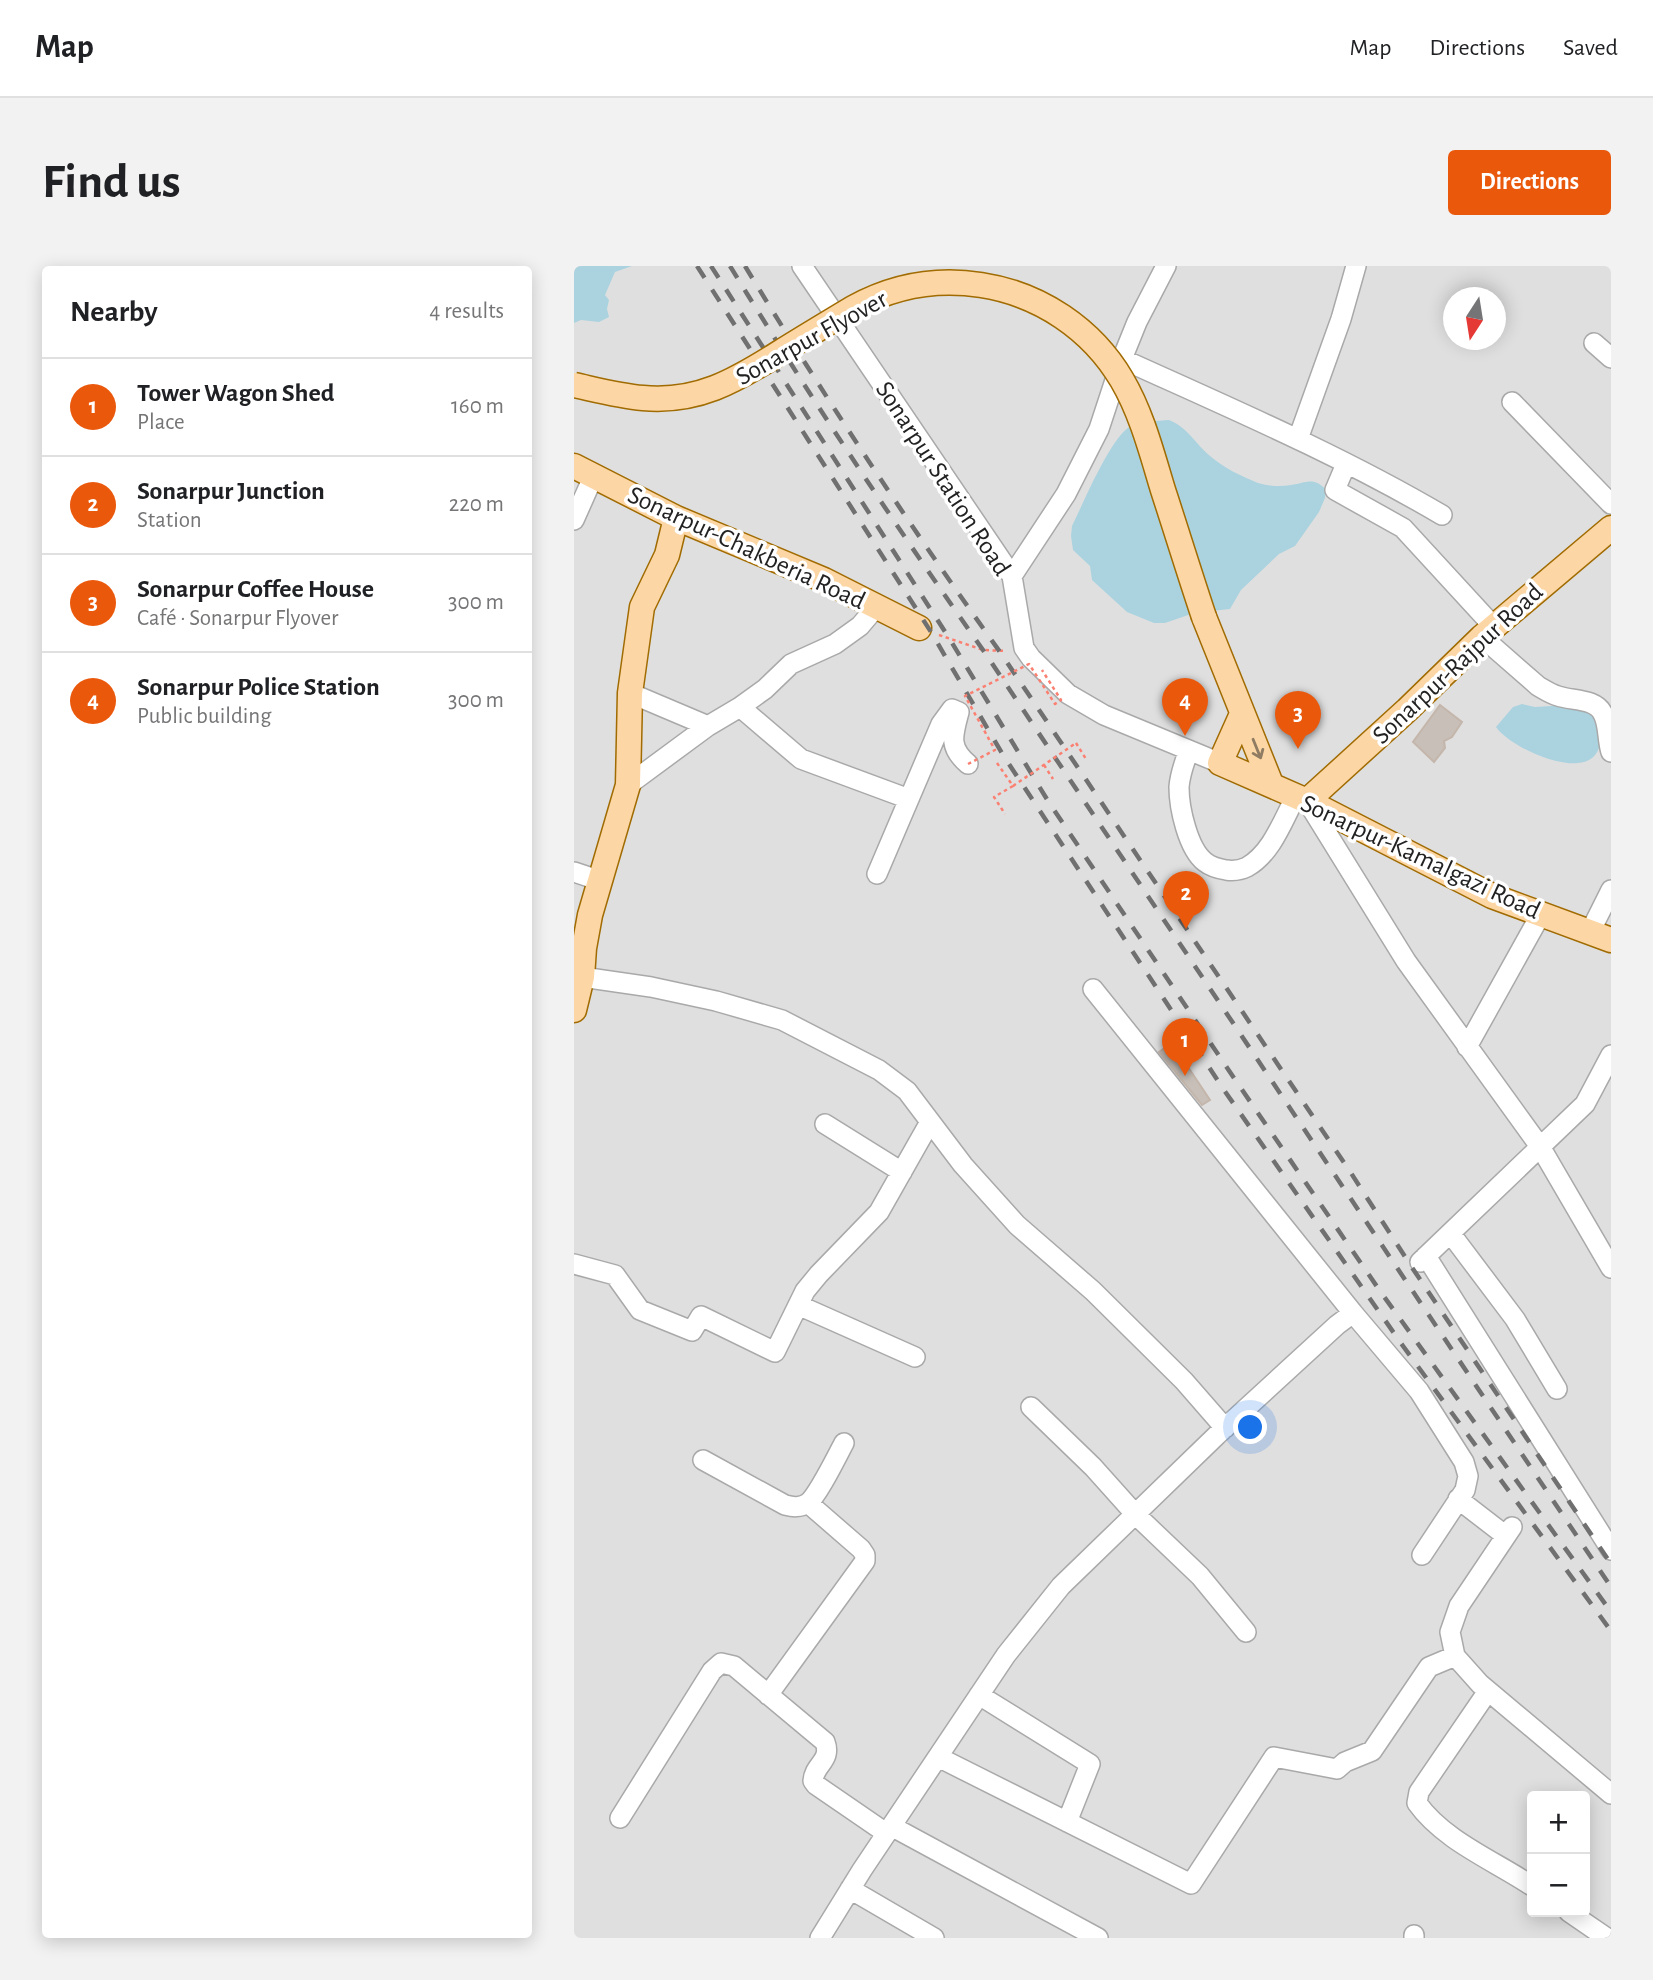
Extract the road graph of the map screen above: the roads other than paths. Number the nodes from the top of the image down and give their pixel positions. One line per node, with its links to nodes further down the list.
1 (802, 266): 17 (street, Sonarpur Station Road)
2 (1166, 266): 6 (street)
3 (1356, 266): 9 (street)
4 (1594, 343): 5 (street)
5 (1611, 358)
6 (1122, 359): 9 (street); 17 (street)
7 (574, 385): 23 (main road, Sonarpur Flyover, bridge)
8 (1512, 402): 12 (street)
9 (1298, 439): 10 (street)
10 (1346, 464): 13 (street); 20 (street)
11 (584, 471): 14 (main road, Sonarpur-Chakberia Road); 15 (street)
12 (1611, 504)
13 (1442, 515)
14 (676, 518): 18 (main road, Sonarpur-Chakberia Road); 21 (main road)
15 (574, 520)
16 (1611, 528): 20 (main road, Sonarpur-Rajpur Road)
17 (1012, 576): 25 (street, Sonarpur Station Road)
18 (877, 606): 19 (main road, Sonarpur-Chakberia Road); 22 (street)
19 (919, 628)
20 (1488, 632): 26 (street); 31 (main road, Sonarpur-Rajpur Road)
21 (630, 693): 24 (street); 29 (main road)
22 (740, 707): 24 (street); 32 (street)
23 (1242, 714): 27 (main road); 30 (main road, Sonarpur Flyover, one-way to 30)
24 (708, 726): 29 (street)
25 (1189, 750): 27 (street, Sonarpur Station Road); 31 (street)
26 (1611, 752)
27 (1220, 763): 30 (main road)
28 (968, 764): 32 (street)
29 (628, 785): 35 (main road)
30 (1271, 785): 31 (main road, Sonarpur-Kamalgazi Road)
31 (1301, 798): 37 (main road, Sonarpur-Kamalgazi Road); 42 (street)
32 (909, 799): 34 (street)
33 (574, 872): 35 (street)
34 (877, 874)
35 (601, 881): 39 (main road)
36 (1611, 890): 38 (street)
37 (1541, 914): 38 (main road, Sonarpur-Kamalgazi Road); 42 (street)
38 (1601, 936)
39 (582, 977): 41 (main road); 44 (street)
40 (1093, 989): 52 (street)
41 (574, 1010)
42 (1468, 1046): 46 (street)
43 (1611, 1055): 46 (street)
44 (930, 1122): 47 (street); 56 (street)
45 (825, 1124): 47 (street)
46 (1541, 1148): 48 (street); 50 (street)
47 (902, 1172): 51 (street)
48 (1451, 1234): 54 (street); 62 (street)
49 (574, 1264): 51 (street)
50 (1611, 1268)
51 (798, 1305): 53 (street)
52 (1353, 1313): 56 (street); 59 (street)
53 (915, 1357)
54 (1557, 1389)
55 (1031, 1407): 61 (street)
56 (1225, 1428): 61 (street)
57 (844, 1443): 60 (street)
58 (703, 1460): 60 (street)
59 (1458, 1499): 63 (street); 65 (street)
60 (808, 1503): 67 (street)
61 (1136, 1515): 64 (street); 68 (street)
62 (1611, 1550)
63 (1422, 1555)
64 (1247, 1632)
65 (1455, 1656): 66 (street); 72 (street)
66 (1488, 1692): 70 (street); 74 (street)
67 (768, 1695): 71 (street); 73 (street)
68 (979, 1695): 69 (street); 72 (street)
69 (938, 1757): 72 (street); 73 (street)
70 (1611, 1794)
71 (620, 1818)
72 (1067, 1822)
73 (889, 1830): 75 (street); 79 (street)
74 (1527, 1883)
75 (850, 1889): 77 (street); 78 (street)
76 (1576, 1917): 80 (street)
77 (820, 1938)
78 (934, 1938)
79 (1098, 1938)
80 (1607, 1938)

